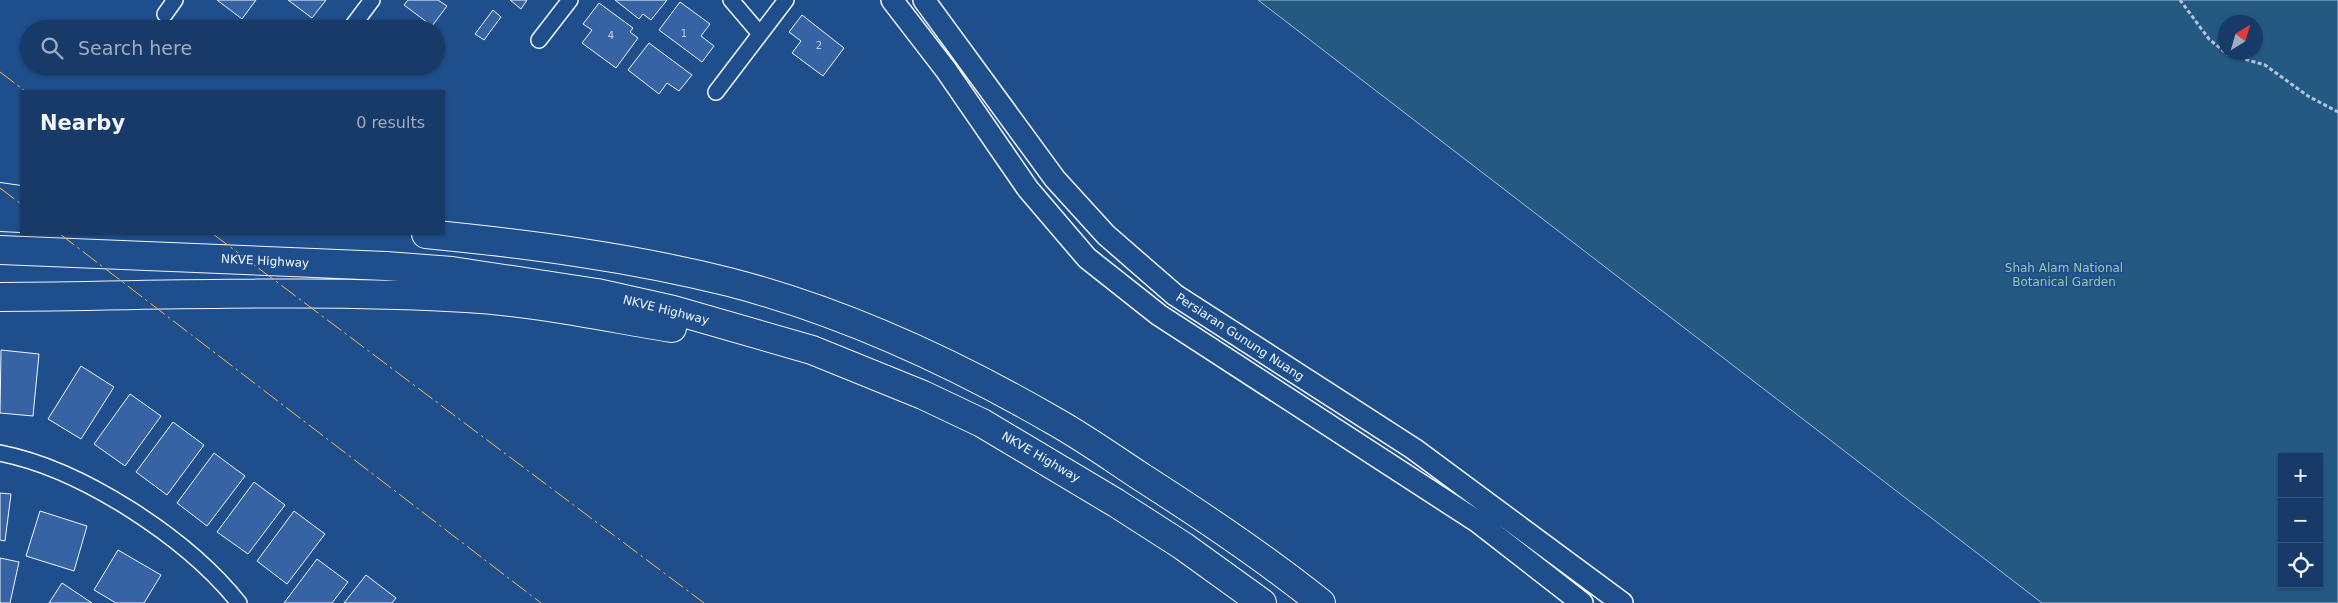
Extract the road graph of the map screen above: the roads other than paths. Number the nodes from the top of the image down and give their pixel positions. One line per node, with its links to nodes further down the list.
1 (175, 0): 8 (street)
2 (372, 0): 9 (street)
3 (570, 0): 11 (street)
4 (731, 0): 10 (street)
5 (786, 0): 10 (street)
6 (892, 0): 25 (street, Persiaran Gunung Nuang)
7 (924, 0): 26 (street, Persiaran Gunung Nuang)
8 (164, 14)
9 (357, 20)
10 (760, 34): 12 (street)
11 (539, 40)
12 (716, 92)
13 (0, 197): 14 (highway)
14 (20, 200)
15 (0, 217): 16 (highway)
16 (20, 218)
17 (435, 235): 24 (highway)
18 (0, 250): 20 (highway, NKVE Highway)
19 (0, 297): 20 (highway)
20 (812, 350): 23 (highway, NKVE Highway)
21 (0, 453): 22 (street)
22 (239, 603)
23 (1262, 603)
24 (1321, 603)
25 (1582, 603)
26 (1622, 603)

